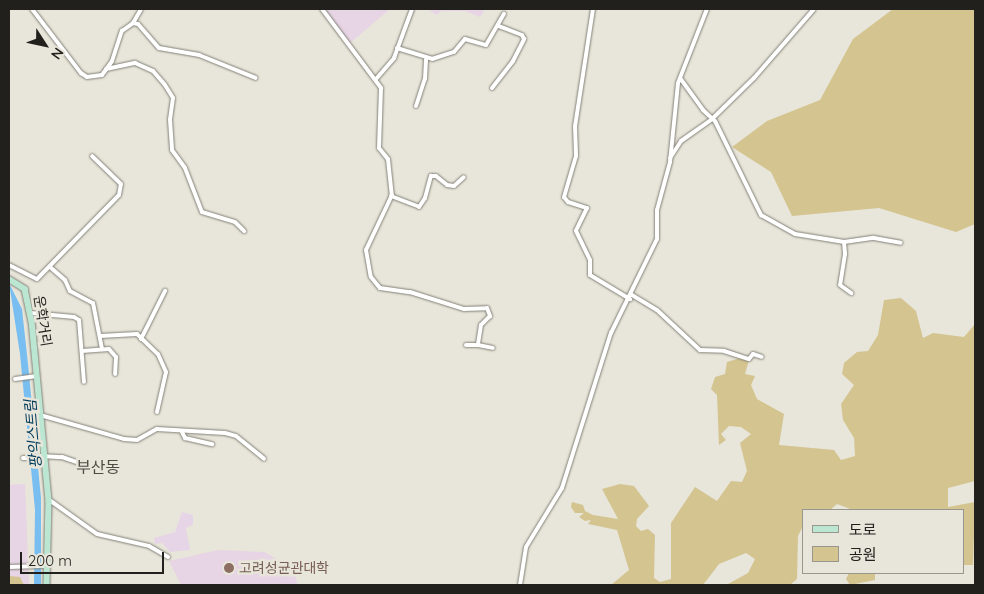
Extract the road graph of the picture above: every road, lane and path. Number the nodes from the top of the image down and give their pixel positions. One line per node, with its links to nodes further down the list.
1 (32, 9): 13 (street)
2 (141, 9): 9 (street)
3 (322, 9): 15 (street)
4 (412, 9): 11 (street)
5 (593, 9): 32 (street)
6 (707, 9): 16 (street)
7 (814, 9): 19 (street)
8 (504, 14): 10 (street)
9 (133, 22): 13 (street); 14 (street)
10 (498, 26): 12 (street); 17 (street)
11 (397, 48): 12 (street); 15 (street)
12 (426, 59): 18 (street)
13 (106, 69): 24 (street)
14 (256, 78)
15 (376, 78): 23 (street)
16 (680, 78): 19 (street); 21 (street)
17 (492, 88)
18 (416, 106)
19 (712, 118): 21 (street); 25 (street)
20 (92, 156): 28 (street)
21 (670, 158): 32 (street)
22 (464, 177): 23 (street)
23 (391, 196): 37 (street)
24 (244, 231)
25 (844, 242): 26 (street); 31 (street)
26 (901, 243)
27 (9, 265): 28 (street)
28 (50, 267): 34 (street)
29 (9, 279): 33 (main road, 운학거리)
30 (165, 291): 35 (street)
31 (851, 294)
32 (631, 297): 41 (street); 58 (street)
33 (31, 313): 40 (street); 43 (main road, 운학거리)
34 (100, 336): 35 (street); 39 (street)
35 (141, 339): 46 (street)
36 (466, 345): 37 (street)
37 (478, 345): 38 (street)
38 (493, 348)
39 (102, 349): 40 (street); 42 (street)
40 (82, 351): 45 (street)
41 (762, 357)
42 (114, 374)
43 (35, 376): 44 (street); 47 (main road, 운학거리)
44 (17, 379)
45 (84, 382)
46 (157, 412)
47 (40, 415): 48 (street); 50 (main road, 운학거리)
48 (182, 432): 49 (street); 51 (street)
49 (212, 444)
50 (42, 457): 52 (street); 53 (main road, 운학거리)
51 (264, 459)
52 (82, 464)
53 (48, 499): 54 (street); 55 (main road, 운학거리)
54 (168, 558)
55 (45, 566): 56 (street); 57 (main road, 운학거리)
56 (9, 567)
57 (48, 585)
58 (520, 585)

